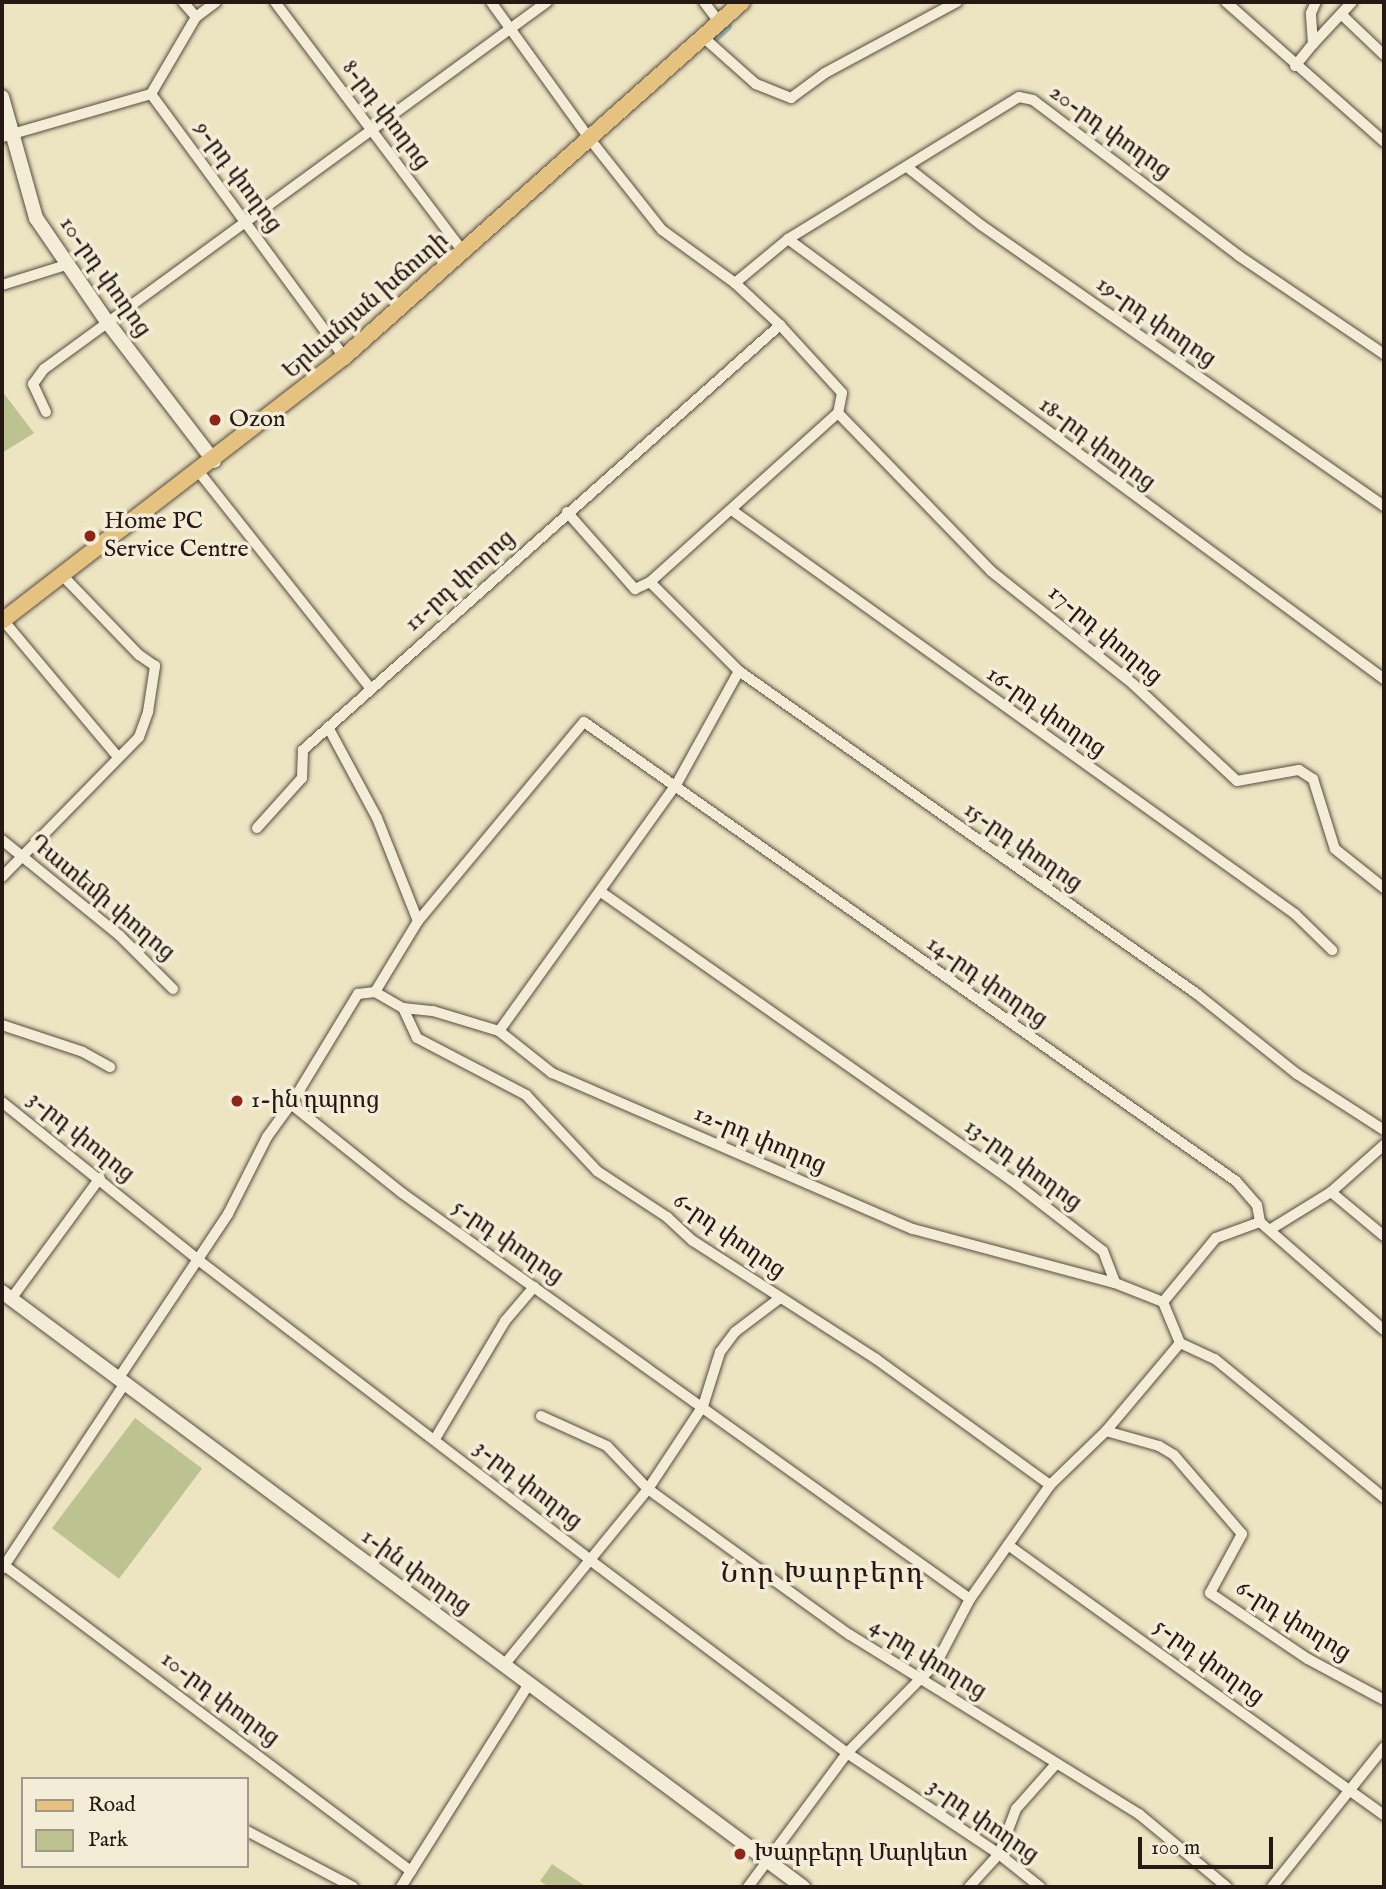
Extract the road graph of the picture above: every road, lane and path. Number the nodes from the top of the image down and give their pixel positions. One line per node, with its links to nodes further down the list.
1 (183, 2): 13 (street)
2 (216, 2): 13 (street)
3 (275, 2): 22 (street, 8-րդ փողոց)
4 (491, 2): 15 (street)
5 (547, 2): 15 (street)
6 (704, 2): 14 (street)
7 (741, 2): 14 (main road, Երևանյան խճուղի)
8 (957, 2): 16 (street)
9 (1226, 2): 19 (street)
10 (1316, 2): 17 (street)
11 (1352, 2): 12 (street)
12 (1342, 15): 17 (street); 18 (street)
13 (196, 17): 20 (street)
14 (719, 22): 16 (main road, Երևանյան խճուղի)
15 (510, 29): 22 (street); 24 (street)
16 (704, 37): 24 (main road, Երևանյան խճուղի)
17 (1313, 44): 19 (street)
18 (1384, 55)
19 (1295, 66): 25 (street)
20 (151, 94): 23 (street); 27 (street, 9-րդ փողոց)
21 (2, 97): 23 (main road, 10-րդ փողոց)
22 (370, 131): 27 (street); 29 (street, 8-րդ փողոց)
23 (6, 136): 30 (main road, 10-րդ փողոց)
24 (589, 138): 29 (main road, Երևանյան խճուղի); 31 (street)
25 (1384, 142)
26 (908, 167): 28 (street, 20-րդ փողոց); 35 (street, 20-րդ փողոց); 41 (street, 19-րդ փողոց)
27 (244, 220): 33 (street); 36 (street, 9-րդ փողոց)
28 (788, 239): 31 (street, 20-րդ փողոց); 48 (street, 18-րդ փողոց)
29 (464, 253): 36 (main road, Երևանյան խճուղի)
30 (66, 265): 32 (street); 33 (main road, 10-րդ փողոց)
31 (735, 284): 34 (street)
32 (2, 285)
33 (108, 323): 37 (street); 39 (main road, 10-րդ փողոց)
34 (780, 325): 38 (street); 43 (street, 11-րդ փողոց)
35 (1384, 354)
36 (344, 357): 39 (main road, Երևանյան խճուղի)
37 (46, 412)
38 (838, 413): 42 (street); 57 (street, 17-րդ փողոց)
39 (214, 461): 40 (main road, Երևանյան խճուղի)
40 (199, 472): 44 (main road, Երևանյան խճուղի); 49 (street)
41 (1384, 506)
42 (733, 511): 45 (street); 60 (street, 16-րդ փողոց)
43 (568, 512): 45 (street); 49 (street, 11-րդ փողոց)
44 (63, 576): 46 (main road, Երևանյան խճուղի); 51 (street)
45 (650, 582): 47 (street, 15-րդ փողոց)
46 (2, 621): 51 (street)
47 (739, 671): 52 (street); 69 (street, 15-րդ փողոց)
48 (1384, 679)
49 (371, 689): 50 (street, 11-րդ փողոց)
50 (328, 727): 53 (street, 11-րդ փողոց); 59 (street)
51 (118, 757): 55 (street)
52 (676, 785): 58 (street); 59 (street, 14-րդ փողոց); 73 (street, 14-րդ փողոց)
53 (257, 828)
54 (2, 841): 55 (street, Դատեմի փողոց)
55 (20, 859): 56 (street); 61 (street, Դատեմի փողոց)
56 (2, 877)
57 (1384, 888)
58 (601, 892): 65 (street); 77 (street, 13-րդ փողոց)
59 (418, 921): 62 (street)
60 (1332, 950)
61 (173, 989)
62 (375, 992): 63 (street); 68 (street)
63 (403, 1008): 65 (street, 12-րդ փողոց); 80 (street, 6-րդ փողոց)
64 (2, 1025): 66 (street)
65 (499, 1031): 77 (street, 12-րդ փողոց)
66 (110, 1067)
67 (2, 1101): 71 (street, 3-րդ փողոց)
68 (291, 1104): 76 (street); 78 (street, 5-րդ փողոց)
69 (1384, 1130)
70 (1384, 1145): 72 (street)
71 (100, 1178): 76 (street, 3-րդ փողոց); 79 (street)
72 (1331, 1192): 74 (street); 75 (street)
73 (1260, 1222): 74 (street); 81 (street)
74 (1271, 1229): 82 (street)
75 (1384, 1236)
76 (197, 1259): 84 (street); 88 (street, 3-րդ փողոց)
77 (1115, 1283): 81 (street)
78 (534, 1287): 85 (street, 5-րդ փողոց); 88 (street)
79 (6, 1296): 84 (main road, 1-ին փողոց)
80 (780, 1298): 85 (street); 89 (street, 6-րդ փողոց)
81 (1163, 1302): 83 (street)
82 (1384, 1330)
83 (1180, 1343): 87 (street); 91 (street)
84 (121, 1382): 94 (street); 96 (main road, 1-ին փողոց)
85 (703, 1406): 90 (street); 95 (street, 5-րդ փողոց)
86 (541, 1416): 90 (street, 4-րդ փողոց)
87 (1106, 1431): 89 (street); 99 (street, 6-րդ փողոց)
88 (435, 1439): 93 (street, 3-րդ փողոց)
89 (1049, 1485): 92 (street)
90 (648, 1489): 93 (street); 97 (street, 4-րդ փողոց)
91 (1384, 1498)
92 (1008, 1545): 95 (street); 103 (street, 5-րդ փողոց)
93 (590, 1560): 96 (street); 101 (street, 3-րդ փողոց)
94 (3, 1568): 108 (street, 10-րդ փողոց)
95 (970, 1599): 97 (street)
96 (504, 1665): 98 (main road, 1-ին փողոց)
97 (919, 1679): 101 (street); 102 (street, 4-րդ փողոց)
98 (528, 1685): 107 (main road, 1-ին փողոց); 108 (street)
99 (1384, 1700)
100 (1384, 1747): 103 (street)
101 (846, 1753): 106 (street, 3-րդ փողոց); 107 (street)
102 (1056, 1764): 106 (street); 115 (street, 4-րդ փողոց)
103 (1352, 1790): 104 (street, 5-րդ փողոց); 116 (street)
104 (1384, 1815)
105 (248, 1831): 109 (street)
106 (999, 1854): 113 (street); 114 (street, 3-րդ փողոց)
107 (770, 1863): 111 (street); 112 (main road, 1-ին փողոց)
108 (411, 1871): 110 (street)
109 (353, 1887)
110 (401, 1887)
111 (748, 1887)
112 (803, 1887)
113 (969, 1887)
114 (1040, 1887)
115 (1227, 1887)
116 (1272, 1887)

